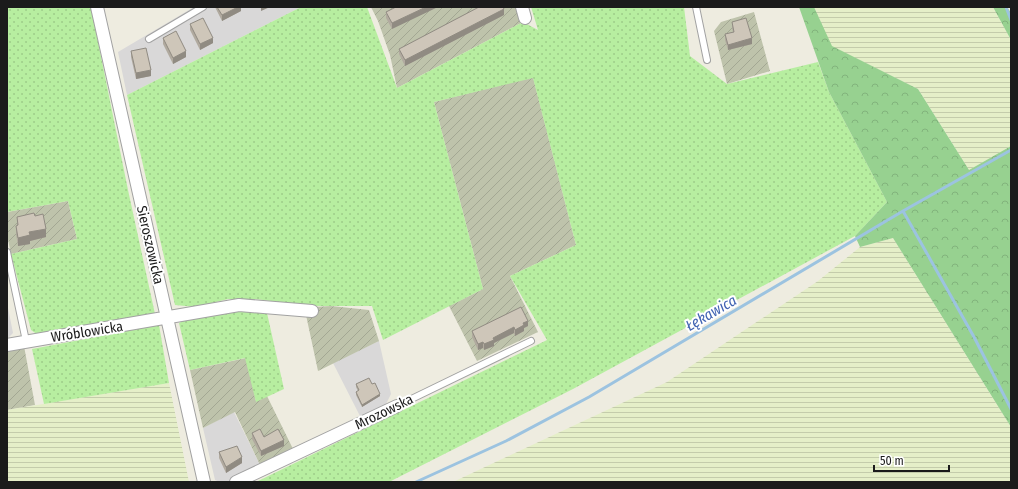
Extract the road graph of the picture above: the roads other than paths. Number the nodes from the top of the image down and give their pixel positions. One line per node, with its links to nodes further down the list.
1 (97, 7): 8 (street, Sieroszowicka)
2 (202, 7): 4 (lane)
3 (696, 7): 5 (lane)
4 (149, 39)
5 (708, 60)
6 (7, 252): 10 (lane)
7 (312, 311): 8 (street, Wróblowicka)
8 (167, 319): 10 (street, Wróblowicka); 13 (street, Sieroszowicka)
9 (531, 341): 12 (lane, Mrozowska)
10 (26, 342): 11 (street, Wróblowicka)
11 (7, 345)
12 (397, 406): 14 (street, Mrozowska)
13 (204, 482)
14 (236, 482)

